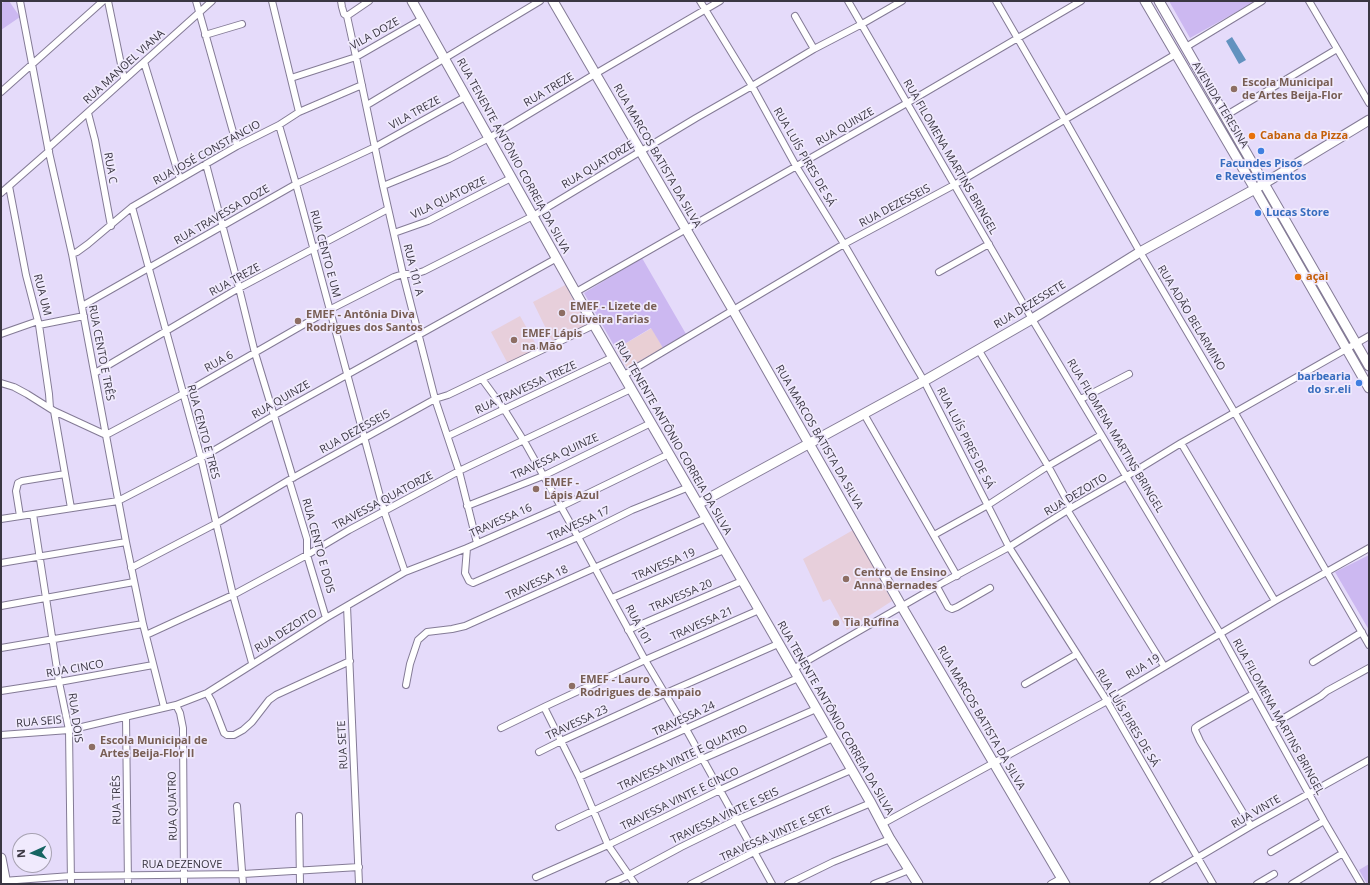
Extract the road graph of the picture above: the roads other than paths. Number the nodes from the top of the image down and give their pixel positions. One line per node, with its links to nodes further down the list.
1 (20, 1): 38 (street, RUA CENTO E TRÊS)
2 (103, 1): 38 (street)
3 (108, 1): 41 (street)
4 (196, 1): 23 (street)
5 (212, 1): 23 (street, RUA MANOEL VIANA)
6 (272, 1): 40 (street)
7 (342, 1): 24 (street, RUA 101 A)
8 (369, 1): 24 (street)
9 (412, 1): 26 (main road, RUA TENENTE ANTÔNIO CORREIA DA SILVA)
10 (540, 1): 36 (street)
11 (553, 1): 39 (main road, RUA MARCOS BATISTA DA SILVA)
12 (700, 1): 22 (street, RUA LUÍS PIRES DE SÁ)
13 (720, 1): 22 (street, RUA TREZE)
14 (848, 1): 28 (street, RUA FILOMENA MARTINS BRINGEL)
15 (902, 1): 28 (street, RUA QUATORZE)
16 (996, 1): 30 (street, RUA ADÃO BELARMINO)
17 (1081, 1): 30 (street, RUA QUINZE)
18 (1145, 1): 34 (main road, AVENIDA TERESINA)
19 (1159, 1): 31 (main road, AVENIDA TERESINA)
20 (1262, 1): 31 (street)
21 (1309, 1): 33 (street)
22 (705, 10): 39 (street, RUA TREZE); 43 (street, RUA LUÍS PIRES DE SÁ)
23 (199, 12): 29 (street); 37 (street, RUA MANOEL VIANA)
24 (347, 16): 35 (street, RUA 101 A)
25 (795, 16): 32 (street)
26 (422, 19): 35 (street, VILA DOZE); 36 (main road, RUA TENENTE ANTÔNIO CORREIA DA SILVA)
27 (242, 24): 29 (street)
28 (862, 24): 32 (street, RUA QUATORZE); 46 (street, RUA FILOMENA MARTINS BRINGEL)
29 (205, 35): 56 (street)
30 (1018, 38): 46 (street, RUA QUINZE); 52 (street, RUA ADÃO BELARMINO)
31 (1186, 47): 51 (main road, AVENIDA TERESINA)
32 (814, 49): 43 (street, RUA QUATORZE)
33 (1337, 49): 47 (street); 51 (street)
34 (1176, 54): 52 (street, RUA DEZESSEIS); 69 (main road, AVENIDA TERESINA)
35 (356, 57): 40 (street, VILA DOZE); 42 (street, RUA 101 A)
36 (444, 58): 45 (main road, RUA TENENTE ANTÔNIO CORREIA DA SILVA); 48 (street)
37 (144, 62): 41 (street, RUA MANOEL VIANA); 63 (street)
38 (32, 66): 44 (street); 58 (street, RUA CENTO E TRÊS)
39 (595, 74): 55 (street, RUA TREZE); 59 (main road, RUA MARCOS BATISTA DA SILVA)
40 (291, 78): 49 (street)
41 (124, 79): 50 (street, RUA MANOEL VIANA)
42 (362, 85): 48 (street, RUA 101 A); 49 (street, RUA JOSÉ CONSTANCIO)
43 (752, 86): 59 (street, RUA QUATORZE); 61 (street, RUA LUÍS PIRES DE SÁ)
44 (1, 92)
45 (465, 97): 55 (main road, RUA TENENTE ANTÔNIO CORREIA DA SILVA); 57 (street, VILA TREZE)
46 (907, 103): 61 (street, RUA QUINZE); 66 (street, RUA FILOMENA MARTINS BRINGEL)
47 (1369, 104)
48 (367, 105): 57 (street, RUA 101 A)
49 (299, 112): 54 (street, RUA JOSÉ CONSTANCIO)
50 (88, 113): 58 (street, RUA MANOEL VIANA); 76 (street, RUA C)
51 (1225, 116): 64 (main road, AVENIDA TERESINA)
52 (1066, 120): 66 (street, RUA DEZESSEIS); 85 (street, RUA ADÃO BELARMINO)
53 (1369, 120): 64 (main road, RUA DEZESSETE)
54 (279, 125): 56 (street, RUA JOSÉ CONSTANCIO); 65 (street, RUA CENTO E UM)
55 (489, 138): 62 (main road, RUA TENENTE ANTÔNIO CORREIA DA SILVA); 68 (street, RUA TREZE)
56 (237, 146): 60 (street, RUA JOSÉ CONSTANCIO)
57 (375, 147): 65 (street, RUA TRAVESSA DOZE); 68 (street, RUA 101 A)
58 (48, 149): 67 (street, RUA MANOEL VIANA); 86 (street, RUA CENTO E TRÊS)
59 (640, 152): 75 (street, RUA QUATORZE); 78 (main road, RUA MARCOS BATISTA DA SILVA)
60 (206, 164): 63 (street, RUA JOSÉ CONSTANCIO); 77 (street, RUA CENTO E DOIS)
61 (796, 166): 78 (street, RUA QUINZE); 82 (street, RUA LUÍS PIRES DE SÁ)
62 (511, 178): 75 (main road, RUA TENENTE ANTÔNIO CORREIA DA SILVA); 80 (street, VILA QUATORZE)
63 (180, 179): 71 (street, RUA JOSÉ CONSTANCIO)
64 (1264, 183): 69 (main road, RUA DEZESSETE); 72 (main road, AVENIDA TERESINA)
65 (296, 184): 77 (street, RUA TRAVESSA DOZE); 84 (street, RUA CENTO E UM)
66 (954, 185): 82 (street, RUA DEZESSEIS); 83 (street, RUA FILOMENA MARTINS BRINGEL)
67 (9, 186): 70 (street, RUA MANOEL VIANA); 98 (street, RUA UM)
68 (383, 186): 73 (street, RUA 101 A)
69 (1255, 189): 74 (main road, AVENIDA TERESINA); 85 (main road, RUA DEZESSETE)
70 (1, 193)
71 (132, 207): 76 (street, RUA JOSÉ CONSTANCIO); 88 (street, RUA CENTO E TRES)
72 (1278, 208): 74 (main road); 79 (main road, AVENIDA TERESINA)
73 (388, 209): 80 (street, RUA 101 A); 84 (street, RUA TREZE)
74 (1269, 214): 81 (main road, AVENIDA TERESINA)
75 (533, 216): 87 (main road, RUA TENENTE ANTÔNIO CORREIA DA SILVA); 90 (street, RUA QUATORZE)
76 (111, 226): 86 (street, RUA JOSÉ CONSTANCIO)
77 (223, 226): 88 (street, RUA TRAVESSA DOZE); 91 (street, RUA CENTO E DOIS)
78 (685, 229): 92 (street, RUA QUINZE); 95 (main road, RUA MARCOS BATISTA DA SILVA)
79 (1291, 231): 81 (main road); 104 (main road, AVENIDA TERESINA)
80 (394, 233): 90 (street, RUA 101 A)
81 (1282, 236): 106 (main road, AVENIDA TERESINA)
82 (844, 244): 95 (street, RUA DEZESSEIS); 115 (street, RUA LUÍS PIRES DE SÁ)
83 (989, 244): 89 (street); 97 (street, RUA FILOMENA MARTINS BRINGEL)
84 (314, 249): 91 (street, RUA TREZE); 94 (street, RUA CENTO E UM)
85 (1140, 252): 97 (main road, RUA DEZESSETE); 124 (street, RUA ADÃO BELARMINO)
86 (72, 254): 93 (street, RUA CENTO E TRÊS)
87 (557, 258): 92 (main road, RUA TENENTE ANTÔNIO CORREIA DA SILVA); 102 (street, RUA QUINZE)
88 (149, 269): 93 (street, RUA TRAVESSA DOZE); 100 (street, RUA CENTO E TRES)
89 (939, 272)
90 (403, 274): 94 (street, RUA 6); 102 (street, RUA 101 A)
91 (239, 288): 100 (street, RUA TREZE); 107 (street, RUA CENTO E DOIS)
92 (576, 292): 99 (main road, RUA TENENTE ANTÔNIO CORREIA DA SILVA)
93 (82, 306): 96 (street, RUA CENTO E TRÊS)
94 (329, 310): 107 (street, RUA 6); 111 (street, RUA CENTO E UM)
95 (733, 310): 113 (street, RUA DEZESSEIS); 134 (main road, RUA MARCOS BATISTA DA SILVA)
96 (84, 316): 98 (street); 110 (street, RUA CENTO E TRÊS)
97 (1032, 319): 105 (main road, RUA DEZESSETE); 121 (street, RUA FILOMENA MARTINS BRINGEL)
98 (38, 323): 101 (street); 123 (street, RUA UM)
99 (594, 325): 108 (main road, RUA TENENTE ANTÔNIO CORREIA DA SILVA); 114 (street, RUA DEZESSEIS)
100 (166, 332): 110 (street, RUA TREZE); 119 (street, RUA CENTO E TRES)
101 (1, 334)
102 (420, 334): 111 (street, RUA QUINZE); 120 (street, RUA 101 A)
103 (1369, 336): 104 (street, RUA DEZOITO)
104 (1356, 344): 106 (street, RUA DEZOITO); 109 (main road, AVENIDA TERESINA)
105 (978, 349): 115 (main road, RUA DEZESSETE); 137 (street)
106 (1346, 349): 117 (main road, AVENIDA TERESINA); 124 (street, RUA DEZOITO)
107 (255, 353): 119 (street, RUA 6); 126 (street, RUA CENTO E DOIS)
108 (614, 357): 113 (main road, RUA TENENTE ANTÔNIO CORREIA DA SILVA); 122 (street, RUA TRAVESSA TREZE)
109 (1369, 366)
110 (95, 374): 128 (street, RUA CENTO E TRÊS)
111 (347, 374): 126 (street, RUA QUINZE); 131 (street, RUA CENTO E UM)
112 (1129, 374): 121 (street)
113 (624, 375): 118 (main road, RUA TENENTE ANTÔNIO CORREIA DA SILVA)
114 (482, 379): 120 (street, RUA DEZESSEIS); 122 (street, RUA 101)
115 (924, 381): 125 (main road, RUA DEZESSETE); 146 (street, RUA LUÍS PIRES DE SÁ)
116 (1, 383): 123 (street)
117 (1369, 388)
118 (631, 389): 127 (main road, RUA TENENTE ANTÔNIO CORREIA DA SILVA); 132 (street, TRAVESSA QUATORZE)
119 (183, 394): 128 (street, RUA 6); 136 (street, RUA CENTO E TRES)
120 (435, 399): 130 (street, RUA 101 A); 131 (street, RUA DEZESSEIS)
121 (1081, 399): 129 (street, RUA FILOMENA MARTINS BRINGEL)
122 (504, 409): 130 (street, RUA TRAVESSA TREZE); 132 (street, RUA 101)
123 (52, 410): 128 (street); 139 (street, RUA UM)
124 (1235, 412): 133 (street, RUA DEZOITO); 171 (street, RUA ADÃO BELARMINO)
125 (864, 414): 134 (main road, RUA DEZESSETE); 157 (street)
126 (273, 416): 136 (street, RUA QUINZE); 142 (street, RUA CENTO E DOIS)
127 (651, 424): 135 (main road, RUA TENENTE ANTÔNIO CORREIA DA SILVA); 140 (street, TRAVESSA QUINZE)
128 (106, 435): 144 (street, RUA CENTO E TRÊS)
129 (1101, 435): 137 (street); 141 (street, RUA FILOMENA MARTINS BRINGEL)
130 (448, 436): 138 (street, RUA 101 A)
131 (364, 438): 142 (street, RUA DEZESSEIS); 151 (street, RUA CENTO E UM)
132 (524, 441): 138 (street, TRAVESSA QUATORZE); 140 (street, RUA 101)
133 (1181, 443): 141 (street, RUA DEZOITO); 180 (street)
134 (809, 444): 145 (main road, RUA DEZESSETE); 183 (main road, RUA MARCOS BATISTA DA SILVA)
135 (669, 454): 143 (main road, RUA TENENTE ANTÔNIO CORREIA DA SILVA); 148 (street, TRAVESSA 16)
136 (201, 458): 144 (street, RUA QUINZE); 156 (street, RUA CENTO E TRES)
137 (1048, 466): 146 (street); 150 (street)
138 (459, 471): 147 (street, RUA 101 A); 151 (street, TRAVESSA QUATORZE)
139 (65, 474): 149 (street, RUA UM); 153 (street)
140 (543, 476): 147 (street, TRAVESSA QUINZE); 148 (street, RUA 101)
141 (1127, 476): 150 (street, RUA DEZOITO); 189 (street, RUA FILOMENA MARTINS BRINGEL)
142 (291, 479): 156 (street, RUA DEZESSEIS); 165 (street, RUA CENTO E DOIS)
143 (688, 487): 145 (main road, RUA TENENTE ANTÔNIO CORREIA DA SILVA); 158 (street, TRAVESSA 17)
144 (118, 501): 149 (street, RUA QUINZE); 159 (street, RUA CENTO E TRÊS)
145 (698, 504): 154 (main road, RUA TENENTE ANTÔNIO CORREIA DA SILVA)
146 (988, 505): 157 (street); 161 (street, RUA LUÍS PIRES DE SÁ)
147 (467, 506): 160 (street, RUA 101 A)
148 (560, 506): 158 (street, RUA 101); 160 (street, TRAVESSA 16)
149 (71, 508): 152 (street, RUA QUINZE)
150 (1070, 509): 161 (street, RUA DEZOITO); 201 (street)
151 (384, 511): 165 (street, TRAVESSA QUATORZE); 170 (street, RUA CENTO E UM)
152 (33, 514): 153 (street, RUA QUINZE); 166 (street, RUA DOIS)
153 (20, 516): 155 (street, RUA QUINZE)
154 (706, 518): 164 (main road, RUA TENENTE ANTÔNIO CORREIA DA SILVA); 169 (street, TRAVESSA 18)
155 (1, 519)
156 (217, 523): 168 (street, RUA DEZESSEIS); 177 (street, RUA CENTO E TRES)
157 (934, 534): 172 (street)
158 (578, 536): 162 (street, TRAVESSA 17); 169 (street, RUA 101)
159 (126, 542): 166 (street); 168 (street, RUA CENTO E TRÊS)
160 (477, 543): 162 (street, TRAVESSA 16)
161 (1009, 547): 172 (street, RUA DEZOITO); 195 (street, RUA LUÍS PIRES DE SÁ)
162 (467, 548): 170 (street, TRAVESSA 16)
163 (1369, 548): 171 (street, RUA 19)
164 (724, 550): 173 (main road, RUA TENENTE ANTÔNIO CORREIA DA SILVA); 178 (street, TRAVESSA 19)
165 (307, 554): 177 (street, TRAVESSA QUATORZE); 185 (street, RUA CENTO E DOIS)
166 (39, 556): 167 (street); 179 (street, RUA DOIS)
167 (1, 563)
168 (131, 568): 174 (street, RUA CENTO E TRÊS)
169 (594, 568): 178 (street, RUA 101); 206 (street, TRAVESSA 18)
170 (405, 572): 182 (street, RUA DEZOITO)
171 (1328, 572): 180 (street, RUA 19); 188 (street, RUA ADÃO BELARMINO)
172 (957, 576): 175 (street, RUA DEZOITO)
173 (742, 581): 184 (main road, RUA TENENTE ANTÔNIO CORREIA DA SILVA); 187 (street, TRAVESSA 20)
174 (134, 582): 179 (street); 186 (street, RUA CENTO E TRÊS)
175 (937, 587): 176 (street); 183 (street, RUA DEZOITO)
176 (990, 588)
177 (233, 595): 190 (street, TRAVESSA QUATORZE); 199 (street, RUA CENTO E TRES)
178 (612, 598): 187 (street, RUA 101)
179 (46, 599): 181 (street); 191 (street, RUA DOIS)
180 (1275, 601): 189 (street, RUA 19)
181 (1, 606)
182 (347, 606): 185 (street, RUA DEZOITO); 197 (street, RUA SETE)
183 (902, 607): 203 (street, RUA DEZOITO); 227 (main road, RUA MARCOS BATISTA DA SILVA)
184 (759, 610): 192 (main road, RUA TENENTE ANTÔNIO CORREIA DA SILVA); 196 (street, TRAVESSA 21)
185 (326, 618): 199 (street, RUA DEZOITO)
186 (143, 624): 190 (street, RUA CENTO E TRÊS); 191 (street)
187 (628, 630): 196 (street, RUA 101)
188 (1362, 632): 193 (street, RUA ADÃO BELARMINO); 198 (street)
189 (1220, 633): 201 (street, RUA 19); 210 (street, RUA FILOMENA MARTINS BRINGEL)
190 (146, 635): 200 (street, RUA CENTO E TRÊS)
191 (53, 639): 194 (street); 204 (street, RUA DOIS)
192 (778, 644): 203 (main road, RUA TENENTE ANTÔNIO CORREIA DA SILVA); 209 (street, TRAVESSA 23)
193 (1369, 645)
194 (1, 648)
195 (1077, 654): 205 (street); 211 (street, RUA LUÍS PIRES DE SÁ)
196 (645, 660): 209 (street, RUA 101); 214 (street, TRAVESSA 21)
197 (350, 661): 208 (street); 248 (street, RUA SETE)
198 (1313, 662)
199 (252, 663): 208 (street, RUA DEZOITO)
200 (153, 665): 204 (street, RUA CINCO); 213 (street, RUA CENTO E TRÊS)
201 (1164, 666): 211 (street, RUA 19)
202 (1369, 668): 217 (street)
203 (795, 673): 215 (main road, RUA TENENTE ANTÔNIO CORREIA DA SILVA); 219 (street, TRAVESSA 24)
204 (60, 682): 207 (street, RUA CINCO); 220 (street, RUA DOIS)
205 (1025, 684)
206 (406, 685)
207 (1, 691)
208 (207, 693): 212 (street, RUA DEZOITO)
209 (664, 694): 219 (street, RUA 101); 223 (street, TRAVESSA 23)
210 (1253, 694): 217 (street, RUA FILOMENA MARTINS BRINGEL); 239 (street)
211 (1106, 701): 227 (street, RUA 19); 247 (street, RUA LUÍS PIRES DE SÁ)
212 (176, 705): 213 (street, RUA DEZOITO); 251 (street, RUA QUATRO)
213 (164, 707): 216 (street, RUA SEIS)
214 (544, 707): 218 (street, TRAVESSA 21); 223 (street)
215 (816, 709): 222 (main road, RUA TENENTE ANTÔNIO CORREIA DA SILVA); 225 (street, TRAVESSA VINTE E QUATRO)
216 (126, 717): 220 (street, RUA SEIS); 254 (street, RUA TRÊS)
217 (1272, 725): 231 (street, RUA FILOMENA MARTINS BRINGEL)
218 (501, 728)
219 (686, 729): 225 (street, RUA 101); 229 (street, TRAVESSA 24)
220 (69, 730): 221 (street, RUA SEIS); 256 (street, RUA DOIS)
221 (1, 735)
222 (833, 738): 228 (main road, RUA TENENTE ANTÔNIO CORREIA DA SILVA); 230 (street, TRAVESSA VINTE E CINCO)
223 (561, 741): 224 (street, TRAVESSA 23); 229 (street)
224 (539, 752)
225 (702, 759): 230 (street, RUA 101); 234 (street, TRAVESSA VINTE E QUATRO)
226 (1369, 760): 231 (street, RUA VINTE)
227 (993, 762): 238 (street, RUA 19); 258 (main road, RUA MARCOS BATISTA DA SILVA)
228 (851, 770): 232 (main road, RUA TENENTE ANTÔNIO CORREIA DA SILVA); 236 (street, TRAVESSA VINTE E SEIS)
229 (579, 778): 234 (street)
230 (720, 790): 236 (street, RUA 101); 242 (street, TRAVESSA VINTE E CINCO)
231 (1310, 793): 237 (street, RUA FILOMENA MARTINS BRINGEL); 239 (street, RUA VINTE)
232 (871, 803): 238 (main road, RUA TENENTE ANTÔNIO CORREIA DA SILVA); 243 (street, TRAVESSA VINTE E SETE)
233 (237, 806): 252 (street)
234 (594, 811): 240 (street, TRAVESSA VINTE E QUATRO); 242 (street)
235 (299, 816): 250 (street)
236 (736, 820): 243 (street, RUA 101); 255 (street, TRAVESSA VINTE E SEIS)
237 (1324, 821): 244 (street); 245 (street, RUA FILOMENA MARTINS BRINGEL)
238 (882, 824): 241 (main road, RUA TENENTE ANTÔNIO CORREIA DA SILVA)
239 (1251, 826): 247 (street, RUA VINTE)
240 (559, 827)
241 (890, 839): 249 (main road, RUA TENENTE ANTÔNIO CORREIA DA SILVA); 270 (street)
242 (608, 845): 255 (street); 257 (street, TRAVESSA VINTE E CINCO)
243 (754, 852): 268 (street, TRAVESSA VINTE E SETE); 269 (street, RUA 101)
244 (1271, 852)
245 (1343, 853): 277 (street); 278 (street, RUA FILOMENA MARTINS BRINGEL)
246 (1, 858): 259 (main road)
247 (1199, 858): 274 (street, RUA VINTE); 275 (street, RUA LUÍS PIRES DE SÁ)
248 (359, 867): 250 (street, RUA DEZENOVE); 265 (street, RUA SETE)
249 (909, 870): 271 (street); 272 (main road, RUA TENENTE ANTÔNIO CORREIA DA SILVA)
250 (300, 871): 252 (street, RUA DEZENOVE); 264 (street)
251 (184, 874): 252 (street, RUA DEZENOVE); 254 (street, RUA DEZENOVE); 262 (street, RUA QUATRO)
252 (243, 874): 263 (street)
253 (1274, 874): 276 (street)
254 (128, 875): 256 (street, RUA DEZENOVE); 261 (street, RUA TRÊS)
255 (629, 875): 266 (street, TRAVESSA VINTE E SEIS); 267 (street)
256 (71, 876): 259 (street, RUA DEZENOVE); 260 (street, RUA DOIS)
257 (536, 877)
258 (1063, 881): 273 (street)
259 (4, 882)
260 (71, 884)
261 (128, 884)
262 (184, 884)
263 (243, 884)
264 (300, 884)
265 (359, 884)
266 (609, 884)
267 (635, 884)
268 (691, 884)
269 (772, 884)
270 (788, 884)
271 (874, 884)
272 (918, 884)
273 (1051, 884)
274 (1153, 884)
275 (1213, 884)
276 (1257, 884)
277 (1292, 884)
278 (1361, 884)

